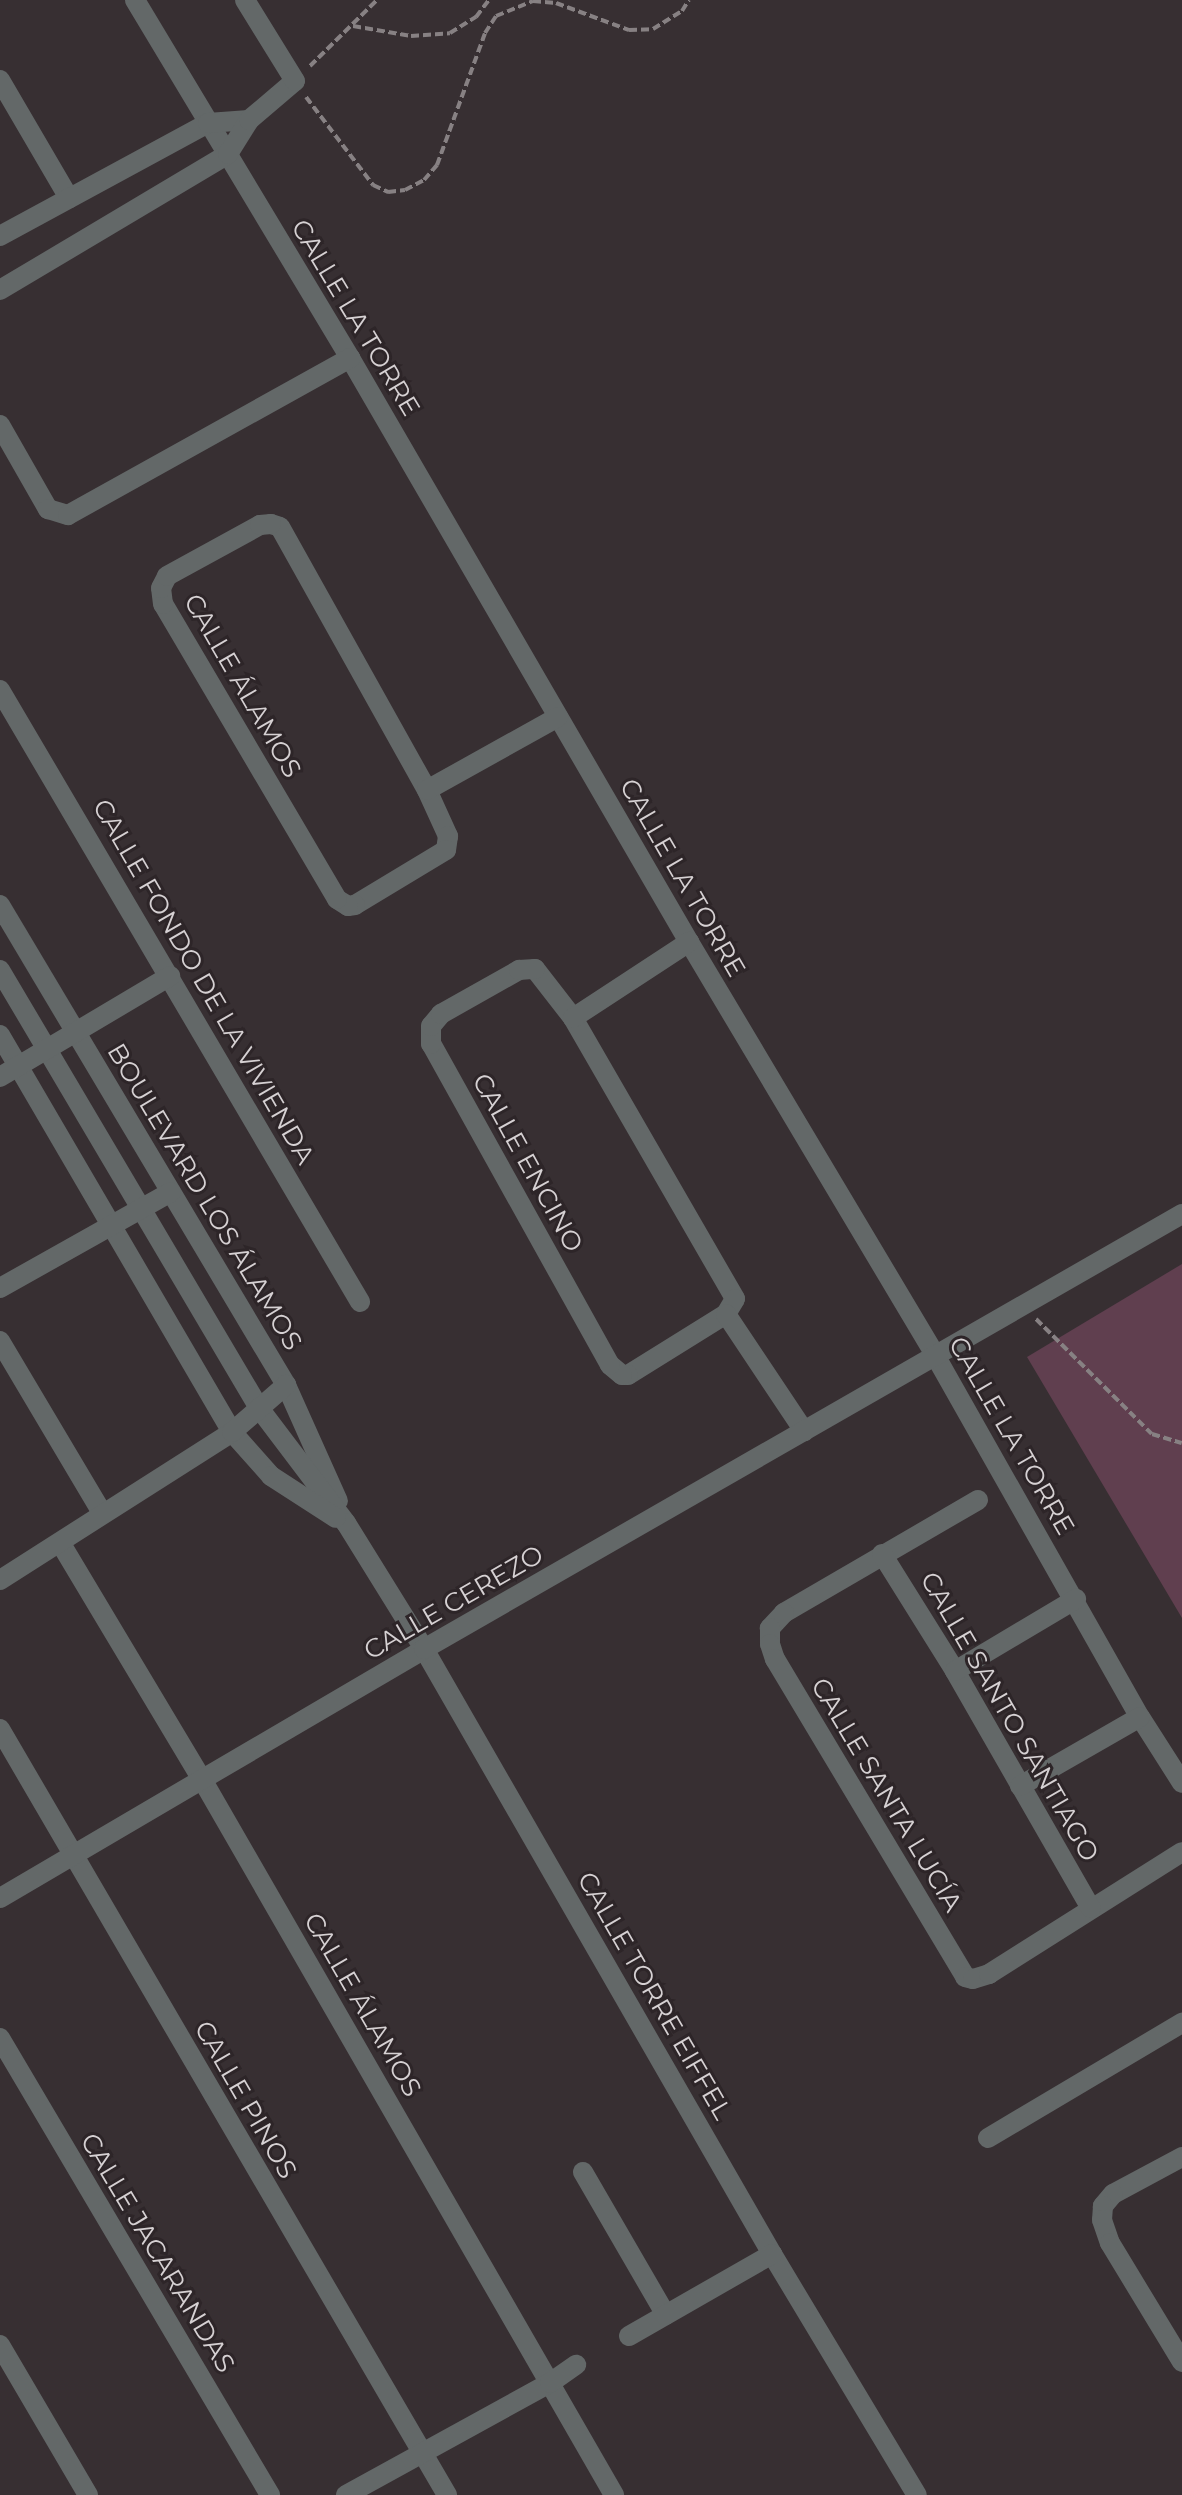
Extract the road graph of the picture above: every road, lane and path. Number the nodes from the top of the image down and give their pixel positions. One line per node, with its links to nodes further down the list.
1 (135, 0): 10 (street, CALLE LA TORRE)
2 (245, 0): 8 (street)
3 (377, 0): 6 (path)
4 (489, 0): 6 (path)
5 (689, 0): 8 (path)
6 (351, 26): 8 (path)
7 (0, 80): 12 (street)
8 (295, 81): 9 (street)
9 (249, 120): 10 (street); 11 (street)
10 (208, 123): 11 (street, CALLE LA TORRE); 12 (street)
11 (228, 154): 14 (street); 15 (street, CALLE LA TORRE)
12 (69, 198): 13 (street)
13 (0, 236)
14 (0, 290)
15 (350, 358): 16 (street); 18 (street, CALLE LA TORRE)
16 (0, 425)
17 (0, 690): 23 (street, CALLE FONDO DE LA VIVIENDA)
18 (558, 717): 19 (street); 21 (street, CALLE LA TORRE)
19 (427, 790): 19 (street, CALLE ÁLAMOS)
20 (0, 905): 25 (street, BOULEVARD LOS ÁLAMOS)
21 (689, 942): 24 (street); 38 (street, CALLE LA TORRE)
22 (0, 970): 27 (street)
23 (170, 976): 25 (street); 34 (street, CALLE FONDO DE LA VIVIENDA)
24 (573, 1018): 36 (street, CALLE ENCINO); 36 (street, CALLE ENCINO)
25 (75, 1031): 27 (street); 29 (street, BOULEVARD LOS ÁLAMOS)
26 (0, 1035): 28 (street)
27 (46, 1048): 28 (street); 30 (street)
28 (9, 1071): 32 (street)
29 (171, 1192): 30 (street); 39 (street, BOULEVARD LOS ÁLAMOS)
30 (143, 1208): 32 (street); 40 (street)
31 (1182, 1214): 35 (street, CALLE CEREZO)
32 (112, 1224): 33 (street); 42 (street)
33 (0, 1288)
34 (360, 1302)
35 (1023, 1306): 38 (street, CALLE CEREZO); 43 (path)
36 (726, 1314): 41 (street, CALLE ENCINO)
37 (0, 1341): 45 (street)
38 (936, 1357): 41 (street, CALLE CEREZO); 50 (street, CALLE LA TORRE)
39 (286, 1385): 40 (street); 46 (street, BOULEVARD LOS ÁLAMOS)
40 (259, 1408): 42 (street); 46 (street)
41 (804, 1431): 51 (street, CALLE CEREZO)
42 (232, 1432): 45 (street); 46 (street)
43 (1182, 1443)
44 (978, 1500): 48 (street, CALLE SANTA LUCÍA)
45 (102, 1513): 47 (street)
46 (346, 1523): 51 (street, CALLE TORRE EIFFEL)
47 (61, 1544): 49 (street); 55 (street, CALLE ÁLAMOS)
48 (882, 1554): 52 (street, CALLE SANTO SANTIAGO); 61 (street, CALLE SANTA LUCÍA)
49 (0, 1580)
50 (1076, 1599): 52 (street); 53 (street, CALLE LA TORRE)
51 (424, 1649): 55 (street, CALLE CEREZO); 67 (street, CALLE TORRE EIFFEL)
52 (955, 1671): 57 (street, CALLE SANTO SANTIAGO)
53 (1140, 1717): 56 (street, CALLE LA TORRE); 57 (street)
54 (0, 1729): 59 (street, CALLE PINOS)
55 (203, 1781): 59 (street, CALLE CEREZO); 73 (street, CALLE ÁLAMOS)
56 (1182, 1783)
57 (1020, 1786): 61 (street, CALLE SANTO SANTIAGO)
58 (1182, 1852): 61 (street, CALLE SANTA LUCÍA)
59 (72, 1856): 60 (street, CALLE CEREZO); 74 (street, CALLE PINOS)
60 (0, 1898)
61 (1091, 1908)
62 (1182, 2023): 64 (street)
63 (0, 2038): 76 (street, CALLE JACARANDAS)
64 (988, 2138)
65 (1182, 2157): 71 (street)
66 (583, 2172): 68 (street)
67 (772, 2254): 68 (street); 80 (street, CALLE TORRE EIFFEL)
68 (666, 2315): 69 (street)
69 (629, 2336)
70 (0, 2345): 75 (street)
71 (1182, 2362)
72 (576, 2365): 73 (street)
73 (550, 2383): 74 (street); 79 (street, CALLE ÁLAMOS)
74 (421, 2451): 77 (street); 78 (street, CALLE PINOS)
75 (88, 2495)
76 (270, 2495)
77 (346, 2495)
78 (447, 2495)
79 (614, 2495)
80 (917, 2495)

